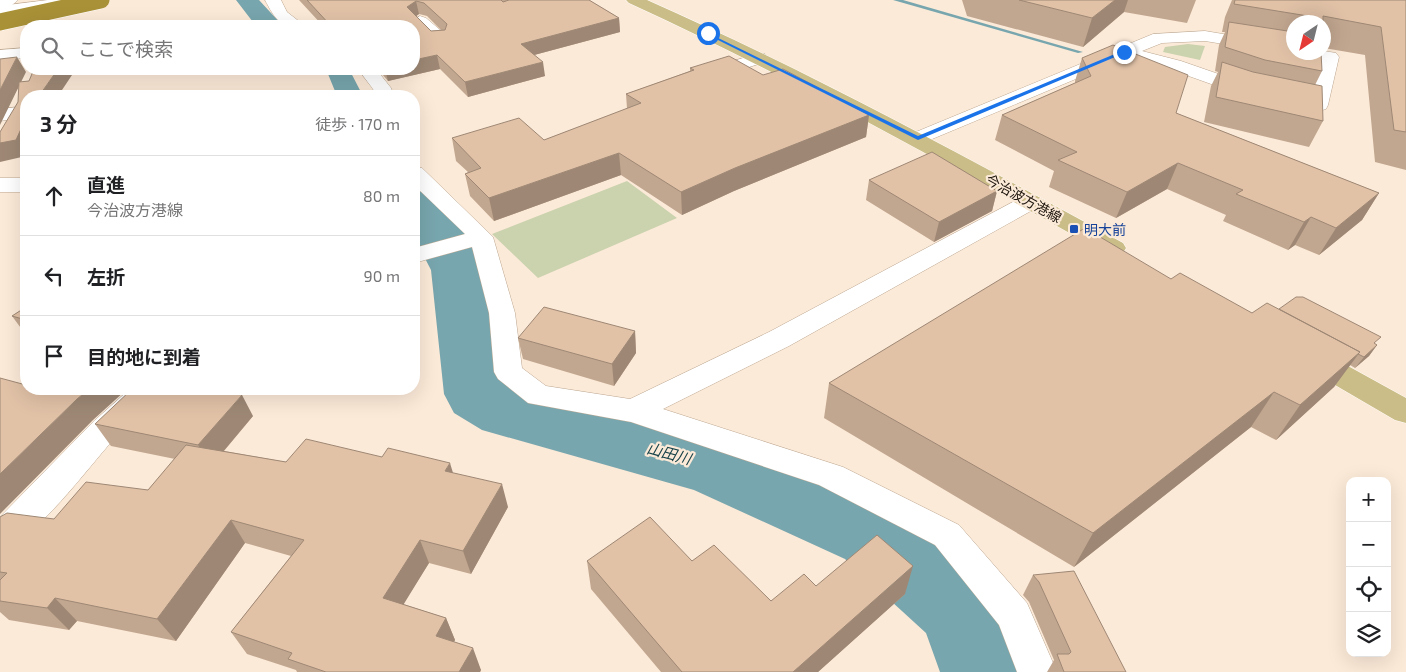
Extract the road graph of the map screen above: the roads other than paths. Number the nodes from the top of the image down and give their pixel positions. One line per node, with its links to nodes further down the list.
1 (10, 0): 7 (street)
2 (101, 0): 10 (highway, bridge)
3 (105, 0): 6 (street)
4 (273, 0): 8 (street)
5 (634, 0): 16 (main road, 今治波方港線)
6 (69, 2): 7 (street)
7 (0, 10)
8 (288, 20)
9 (420, 20): 11 (street)
10 (0, 22)
11 (422, 43)
12 (1286, 50): 13 (street)
13 (1124, 52): 17 (street); 23 (street)
14 (20, 53): 15 (street)
15 (0, 55)
16 (759, 58): 19 (street); 23 (main road, 今治波方港線)
17 (1329, 60)
18 (372, 75): 20 (street)
19 (695, 79)
20 (383, 90)
21 (20, 107): 22 (street)
22 (4, 124)
23 (918, 138): 27 (main road, 今治波方港線)
24 (420, 179): 28 (street)
25 (0, 184): 26 (street)
26 (20, 185)
27 (1030, 202): 30 (main road, 今治波方港線); 33 (street)
28 (481, 237): 29 (street); 33 (street)
29 (420, 254)
30 (1133, 259)
31 (1286, 345): 34 (main road)
32 (142, 395): 35 (street)
33 (633, 411): 36 (street)
34 (1406, 412)
35 (0, 536)
36 (1037, 672)

